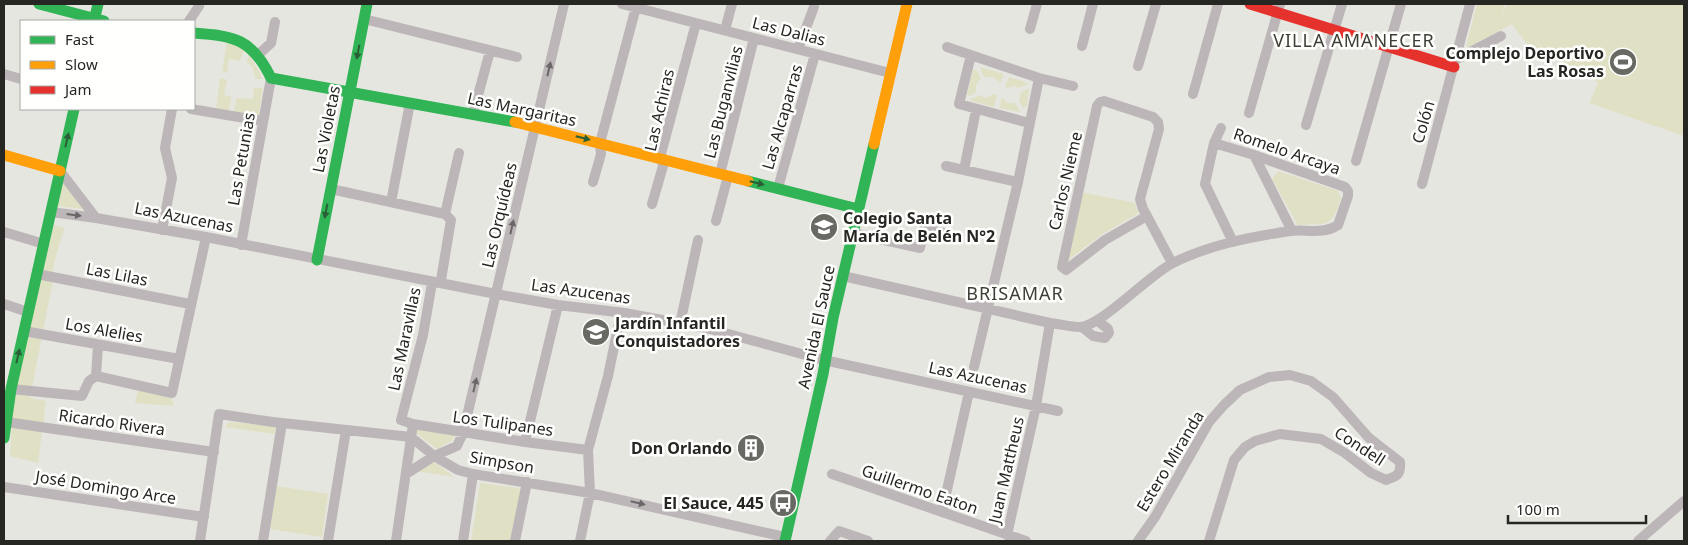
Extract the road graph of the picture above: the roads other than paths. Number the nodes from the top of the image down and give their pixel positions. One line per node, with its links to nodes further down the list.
1 (39, 4): 21 (street)
2 (98, 4): 22 (street)
3 (367, 4): 20 (street, Las Violetas)
4 (564, 4): 61 (street, Las Orquídeas, one-way to 4)
5 (622, 4): 17 (street, Las Dalias)
6 (732, 4): 27 (street)
7 (907, 4): 43 (street, Avenida El Sauce)
8 (1037, 4): 26 (street)
9 (1094, 4): 32 (street)
10 (1156, 4): 42 (street)
11 (1218, 4): 50 (street)
12 (1250, 4): 19 (street)
13 (1342, 4): 28 (street)
14 (1401, 4): 33 (street)
15 (1470, 4): 41 (street, Colón)
16 (199, 6): 23 (street)
17 (641, 7): 25 (street, Las Dalias); 63 (street)
18 (814, 7): 35 (street, Las Alcaparras)
19 (1279, 8): 28 (street); 56 (street)
20 (364, 19): 36 (street); 49 (street, Las Violetas, one-way to 49)
21 (94, 20)
22 (97, 20)
23 (190, 20)
24 (275, 22): 38 (street)
25 (696, 23): 27 (street, Las Dalias); 68 (street, Las Achiras)
26 (1030, 29)
27 (725, 30): 31 (street, Las Dalias)
28 (1335, 30): 33 (street); 60 (street)
29 (195, 33): 38 (street)
30 (1501, 36): 41 (street)
31 (754, 38): 35 (street, Las Dalias); 73 (street, Las Buganvilias)
32 (1082, 46)
33 (1389, 46): 41 (street); 69 (street)
34 (947, 47): 39 (street)
35 (798, 49): 37 (street, Las Dalias)
36 (490, 51): 40 (street); 57 (street)
37 (815, 54): 43 (street, Las Dalias); 77 (street, Las Alcaparras)
38 (258, 55): 45 (street)
39 (971, 55): 46 (street); 55 (street)
40 (517, 57)
41 (1455, 63): 76 (street, Colón)
42 (1138, 66)
43 (890, 73): 81 (street, Avenida El Sauce)
44 (4, 74): 47 (street)
45 (271, 78): 49 (street, Las Margaritas); 58 (street, Las Petunias)
46 (1039, 78): 48 (street); 59 (street)
47 (20, 79)
48 (1073, 86)
49 (350, 92): 51 (street, Las Margaritas); 78 (street, Las Violetas)
50 (1193, 94)
51 (410, 103): 57 (street, Las Margaritas); 79 (street)
52 (74, 110): 72 (street, one-way to 52)
53 (172, 110): 87 (street)
54 (195, 110): 58 (street)
55 (976, 110): 59 (street); 71 (street)
56 (1249, 112)
57 (473, 114): 61 (street, Las Margaritas)
58 (262, 121): 96 (street, Las Petunias)
59 (1029, 123): 75 (street)
60 (1306, 125)
61 (535, 127): 63 (street, Las Margaritas, one-way to 63); 102 (street, Las Orquídeas, one-way to 61)
62 (1221, 128): 64 (street)
63 (600, 143): 68 (street, Las Margaritas); 74 (street)
64 (1214, 143): 67 (street, Romelo Arcaya); 94 (street)
65 (459, 153): 83 (street, Las Maravillas)
66 (4, 155): 72 (street)
67 (1254, 155): 88 (street); 88 (street, Romelo Arcaya)
68 (662, 158): 73 (street, Las Margaritas); 80 (street, Las Achiras)
69 (1356, 161)
70 (946, 166): 71 (street)
71 (964, 170): 75 (street)
72 (60, 171): 82 (street); 85 (street)
73 (724, 175): 77 (street, Las Margaritas, one-way to 77); 86 (street, Las Buganvilias)
74 (593, 182)
75 (1018, 182): 106 (street)
76 (1422, 184)
77 (778, 188): 81 (street, Las Margaritas)
78 (330, 189): 79 (street); 97 (street, Las Violetas, one-way to 97)
79 (391, 202): 83 (street)
80 (652, 204)
81 (858, 208): 90 (street, Avenida El Sauce)
82 (51, 212): 85 (street, Las Azucenas, one-way to 85); 95 (street)
83 (445, 214): 101 (street, Las Maravillas)
84 (1148, 216): 84 (street, Carlos Nieme); 98 (street)
85 (96, 218): 87 (street, Las Azucenas)
86 (716, 221)
87 (162, 230): 92 (street, Las Azucenas)
88 (1292, 231): 94 (street)
89 (4, 232): 95 (street)
90 (853, 233): 91 (street); 100 (street, Avenida El Sauce)
91 (942, 233)
92 (206, 237): 96 (street, Las Azucenas); 104 (street)
93 (698, 240): 111 (street)
94 (1233, 242): 98 (street)
95 (44, 244): 99 (street)
96 (241, 245): 97 (street, Las Azucenas)
97 (317, 260): 101 (street, Las Azucenas)
98 (1172, 263): 109 (street)
99 (37, 274): 104 (street, Las Lilas); 107 (street)
100 (843, 276): 106 (street); 116 (street, Avenida El Sauce)
101 (432, 283): 102 (street, Las Azucenas); 125 (street, Las Maravillas)
102 (496, 294): 105 (street, Las Azucenas); 127 (street, Las Orquídeas, one-way to 102)
103 (4, 304): 107 (street)
104 (190, 304): 115 (street)
105 (558, 305): 108 (street, Las Azucenas); 130 (street)
106 (987, 308): 110 (street); 117 (street)
107 (28, 312): 113 (street)
108 (621, 313): 111 (street, Las Azucenas); 131 (street)
109 (1098, 321): 112 (street); 112 (street)
110 (1050, 323): 112 (street); 121 (street, Juan Mattheus)
111 (680, 324): 116 (street, Las Azucenas)
112 (1082, 328)
113 (24, 331): 114 (street, Los Alelies); 119 (street, one-way to 113)
114 (98, 345): 115 (street, Los Alelies); 118 (street)
115 (179, 359): 118 (street)
116 (824, 360): 120 (street, Las Azucenas); 145 (street, Avenida El Sauce)
117 (974, 368)
118 (96, 376): 119 (street)
119 (9, 382): 123 (street)
120 (969, 392): 121 (street, Las Azucenas); 142 (street)
121 (1036, 406): 122 (street, Las Azucenas); 144 (street, Juan Mattheus)
122 (1058, 411)
123 (6, 422): 129 (street); 132 (street, Ricardo Rivera)
124 (282, 423): 126 (street); 132 (street); 147 (street)
125 (413, 424): 127 (street, Los Tulipanes); 128 (street)
126 (346, 430): 128 (street); 148 (street)
127 (463, 433): 130 (street, Los Tulipanes); 133 (street)
128 (411, 436): 133 (street, Simpson); 135 (street)
129 (4, 438)
130 (525, 442): 131 (street, Los Tulipanes)
131 (588, 450): 140 (street)
132 (214, 452): 143 (street)
133 (434, 456): 135 (street); 136 (street, Simpson)
134 (1400, 462): 156 (street, Estero Miranda); 157 (street, Condell)
135 (406, 474): 149 (street)
136 (472, 474): 138 (street, Simpson); 150 (street)
137 (832, 474): 142 (street, Guillermo Eaton)
138 (527, 482): 140 (street, Simpson); 151 (street)
139 (4, 487): 143 (street, José Domingo Arce)
140 (590, 492): 145 (street, Simpson, one-way to 145); 152 (street)
141 (1683, 506): 158 (street)
142 (942, 512): 144 (street, Guillermo Eaton)
143 (204, 517): 146 (street)
144 (1007, 534): 155 (street, Guillermo Eaton)
145 (785, 539)
146 (200, 541)
147 (263, 541)
148 (328, 541)
149 (396, 541)
150 (466, 541)
151 (515, 541)
152 (580, 541)
153 (830, 541): 154 (street)
154 (868, 541)
155 (1026, 541)
156 (1138, 541)
157 (1208, 541)
158 (1638, 541)

